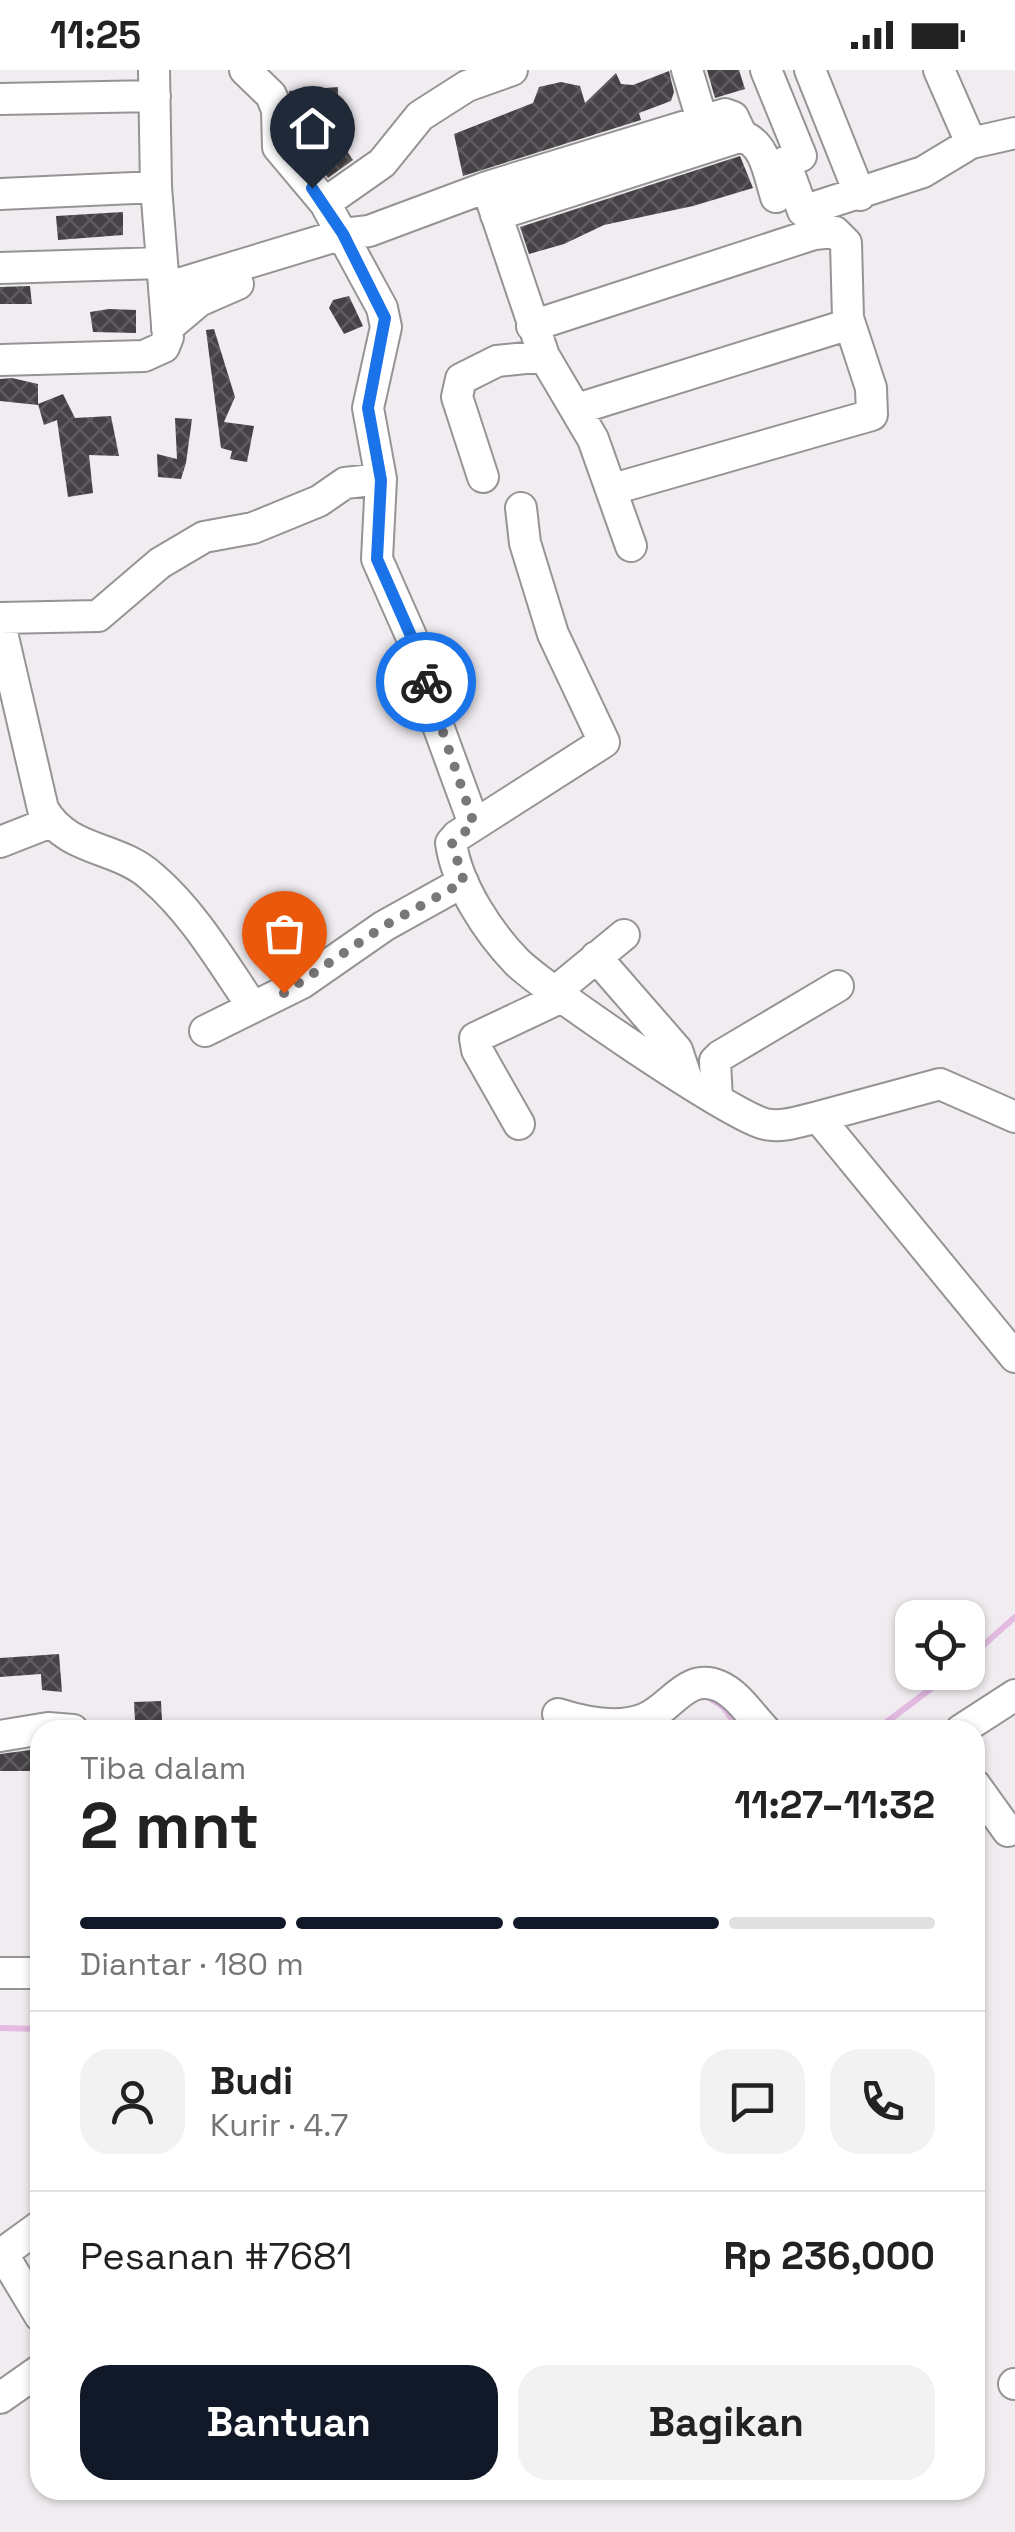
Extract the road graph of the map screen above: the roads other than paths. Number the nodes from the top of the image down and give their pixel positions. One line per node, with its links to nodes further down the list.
1 (245, 70): 17 (street)
2 (512, 70): 17 (street)
3 (687, 70): 9 (street)
4 (766, 70): 15 (street)
5 (810, 70): 15 (street)
6 (939, 70): 12 (street)
7 (155, 83): 8 (street); 13 (street)
8 (0, 99)
9 (702, 120): 11 (street); 16 (street)
10 (1015, 133): 12 (street)
11 (742, 136): 16 (street); 19 (street)
12 (971, 144): 15 (street)
13 (156, 187): 14 (street); 21 (street)
14 (0, 194)
15 (860, 194)
16 (492, 201): 18 (street); 23 (street)
17 (324, 203): 18 (street)
18 (354, 237): 21 (street); 24 (street); 29 (street)
19 (792, 242): 22 (street); 23 (street)
20 (0, 268): 21 (street)
21 (164, 276): 24 (street)
22 (850, 324): 27 (street); 30 (street)
23 (532, 326): 25 (street)
24 (167, 328): 26 (street)
25 (544, 356): 27 (street); 28 (street)
26 (0, 360)
27 (578, 409): 30 (street)
28 (483, 477)
29 (381, 480): 33 (street); 35 (street)
30 (613, 489): 32 (street)
31 (521, 508): 35 (street)
32 (632, 546)
33 (0, 621): 34 (street)
34 (50, 822): 36 (street); 42 (street)
35 (474, 824): 37 (street)
36 (0, 842)
37 (464, 882): 41 (street); 42 (street)
38 (624, 936): 39 (street)
39 (596, 957): 41 (street); 44 (street)
40 (838, 986): 45 (street)
41 (560, 993): 44 (street); 48 (street)
42 (252, 1006): 43 (street)
43 (205, 1032)
44 (687, 1080): 45 (street)
45 (717, 1100): 47 (street)
46 (1015, 1117): 47 (street)
47 (818, 1118): 49 (street)
48 (519, 1124)
49 (1015, 1357)
50 (1015, 1695): 55 (street)
51 (558, 1714): 52 (street)
52 (583, 1720)
53 (642, 1720): 54 (street)
54 (755, 1720)
55 (976, 1720)
56 (30, 1731): 57 (street)
57 (0, 1736)
58 (985, 1799): 59 (street)
59 (1008, 1831)
60 (0, 1972): 61 (street)
61 (30, 1973)
62 (30, 2233): 63 (street)
63 (1, 2254): 64 (street)
64 (30, 2300)
65 (30, 2377): 66 (street)
66 (0, 2398)

